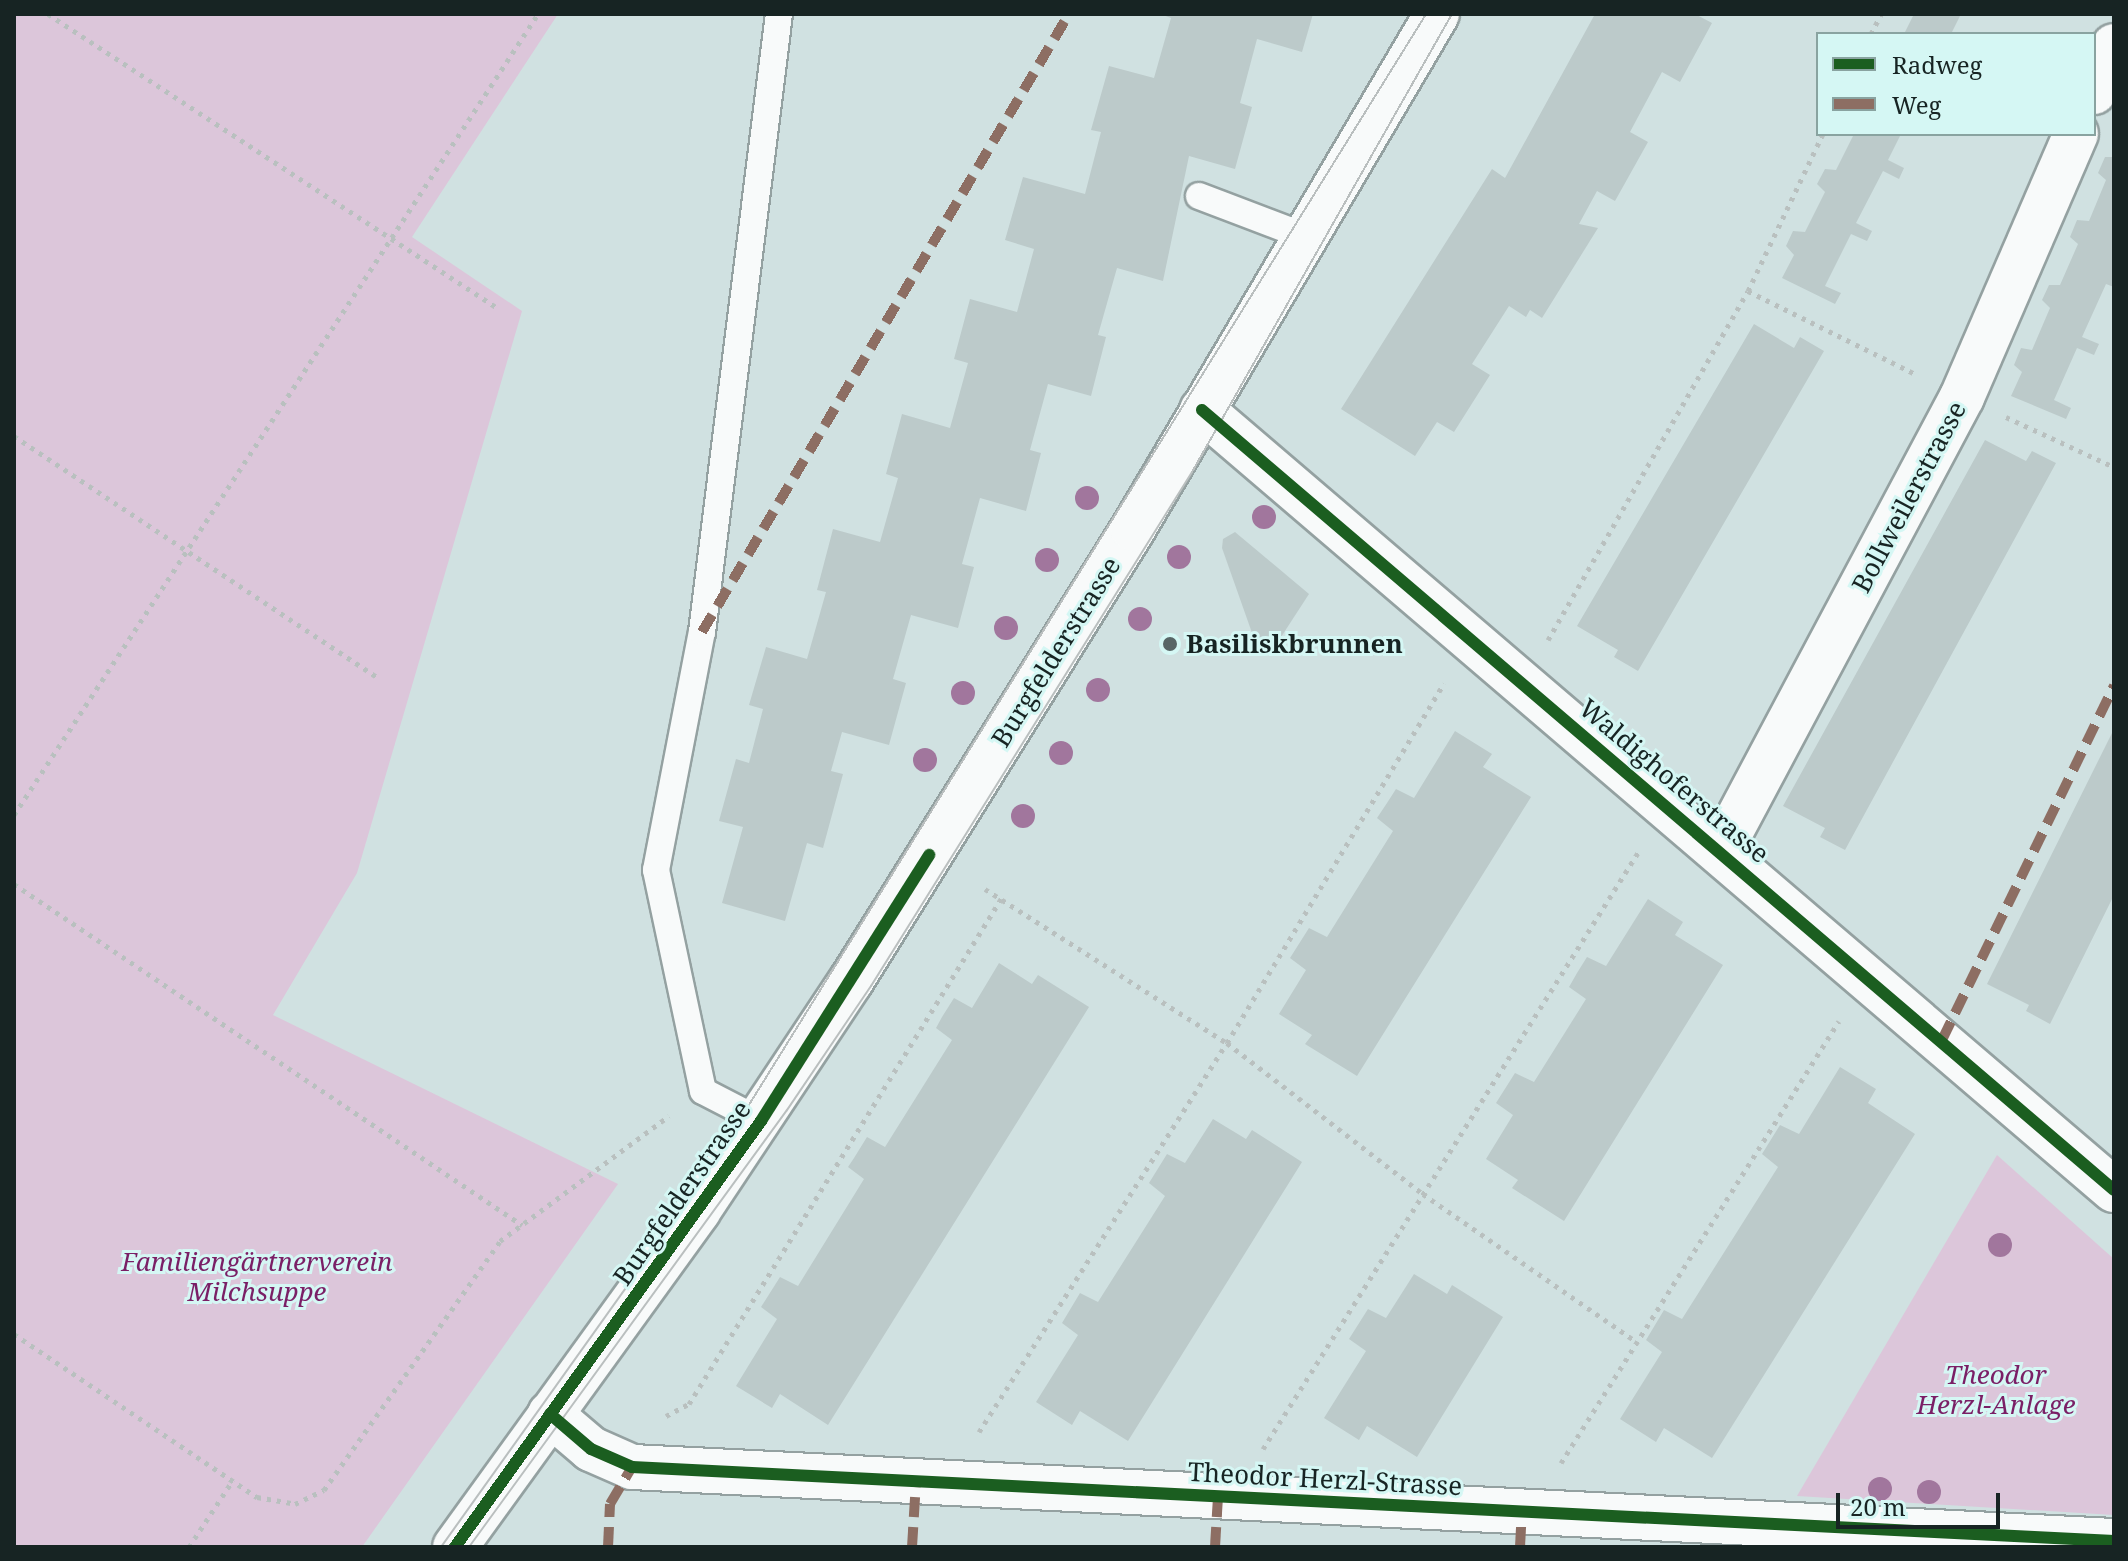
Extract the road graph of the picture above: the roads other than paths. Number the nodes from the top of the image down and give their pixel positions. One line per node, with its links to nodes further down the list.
1 (779, 14): 10 (lane)
2 (1437, 14): 7 (street, Burgfelderstrasse)
3 (2114, 46): 4 (street)
4 (2096, 87)
5 (2075, 136): 9 (street, Bollweilerstrasse)
6 (1199, 196): 7 (lane)
7 (1307, 237): 8 (street, Burgfelderstrasse)
8 (1202, 410): 9 (street, Waldighoferstrasse); 10 (street, Burgfelderstrasse)
9 (1721, 850): 11 (street, Waldighoferstrasse)
10 (761, 1121): 12 (street, Burgfelderstrasse)
11 (2114, 1190)
12 (550, 1414): 13 (street, Theodor Herzl-Strasse); 14 (street, Burgfelderstrasse)
13 (2114, 1541)
14 (455, 1547)

